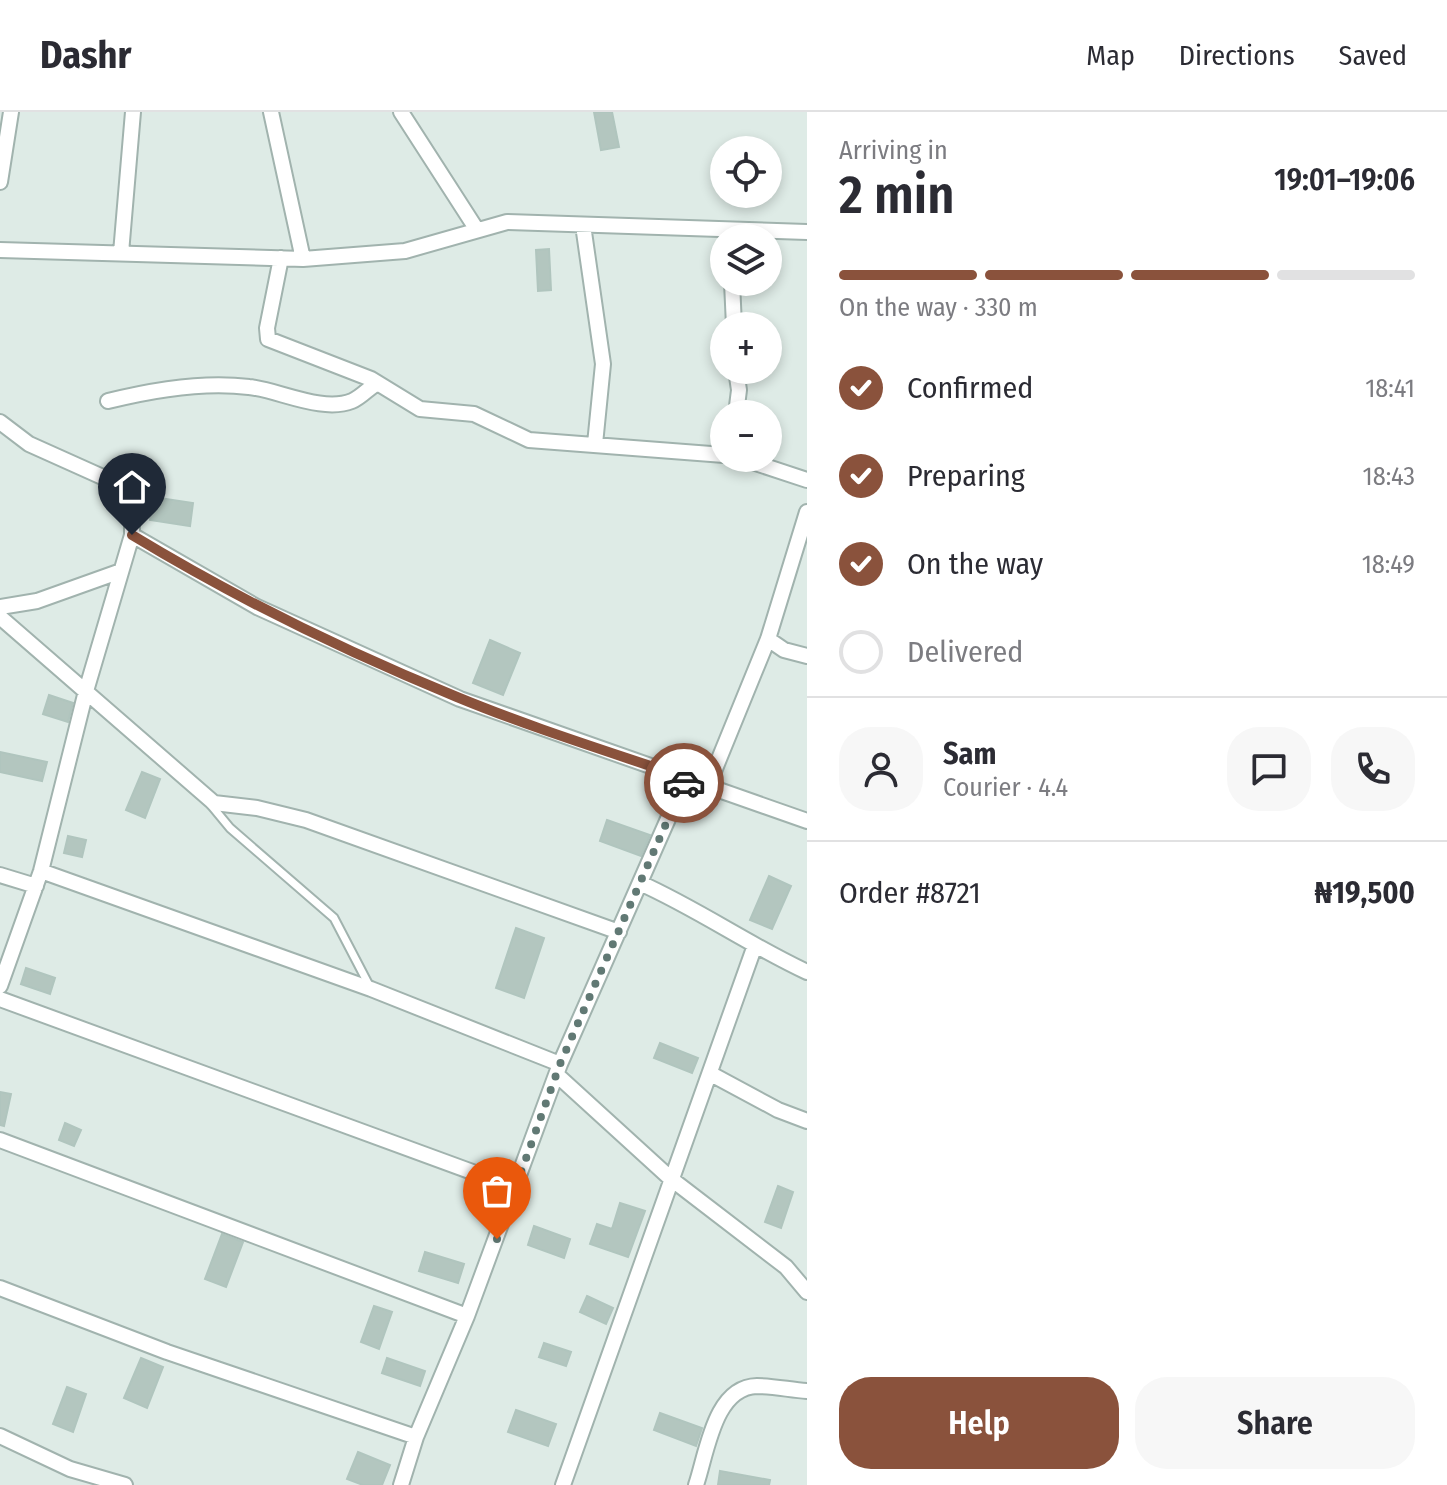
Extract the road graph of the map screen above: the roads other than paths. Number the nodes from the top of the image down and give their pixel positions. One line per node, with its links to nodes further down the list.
1 (11, 112): 5 (street)
2 (133, 112): 12 (street)
3 (271, 112): 14 (street)
4 (401, 112): 7 (street)
5 (0, 182)
6 (583, 225): 7 (street); 9 (street); 18 (street)
7 (477, 230): 14 (street)
8 (807, 232): 10 (street)
9 (710, 233)
10 (782, 233)
11 (0, 250): 12 (street)
12 (121, 253): 13 (street)
13 (281, 258): 14 (street); 15 (street)
14 (303, 259)
15 (377, 383): 16 (street); 18 (street)
16 (108, 401)
17 (0, 422): 23 (street)
18 (595, 444): 19 (street)
19 (710, 454)
20 (782, 472): 21 (street)
21 (807, 480)
22 (807, 512): 27 (street)
23 (132, 535): 24 (street); 30 (street)
24 (121, 571): 25 (street); 29 (street)
25 (0, 607)
26 (0, 617): 29 (street)
27 (768, 639): 28 (street); 31 (street)
28 (807, 656)
29 (86, 691): 32 (street); 34 (street)
30 (686, 778): 31 (street); 36 (street)
31 (708, 786): 33 (street)
32 (204, 797): 38 (street); 42 (lane)
33 (807, 821)
34 (41, 871): 37 (street); 42 (street)
35 (0, 875): 37 (street)
36 (640, 883): 38 (street); 39 (street)
37 (36, 886): 41 (street)
38 (619, 932): 44 (street)
39 (754, 948): 40 (street); 45 (street)
40 (807, 972)
41 (0, 986)
42 (371, 989): 44 (street)
43 (0, 999): 49 (street)
44 (559, 1070): 48 (street); 49 (street)
45 (711, 1074): 46 (street); 48 (street)
46 (807, 1121)
47 (0, 1140): 52 (street)
48 (670, 1178): 51 (street); 58 (street)
49 (516, 1188): 52 (street)
50 (0, 1288): 55 (street)
51 (807, 1292)
52 (467, 1316): 55 (street)
53 (807, 1391): 59 (street)
54 (0, 1436): 56 (street)
55 (416, 1437): 57 (street)
56 (118, 1484)
57 (401, 1485)
58 (563, 1485)
59 (696, 1485)

